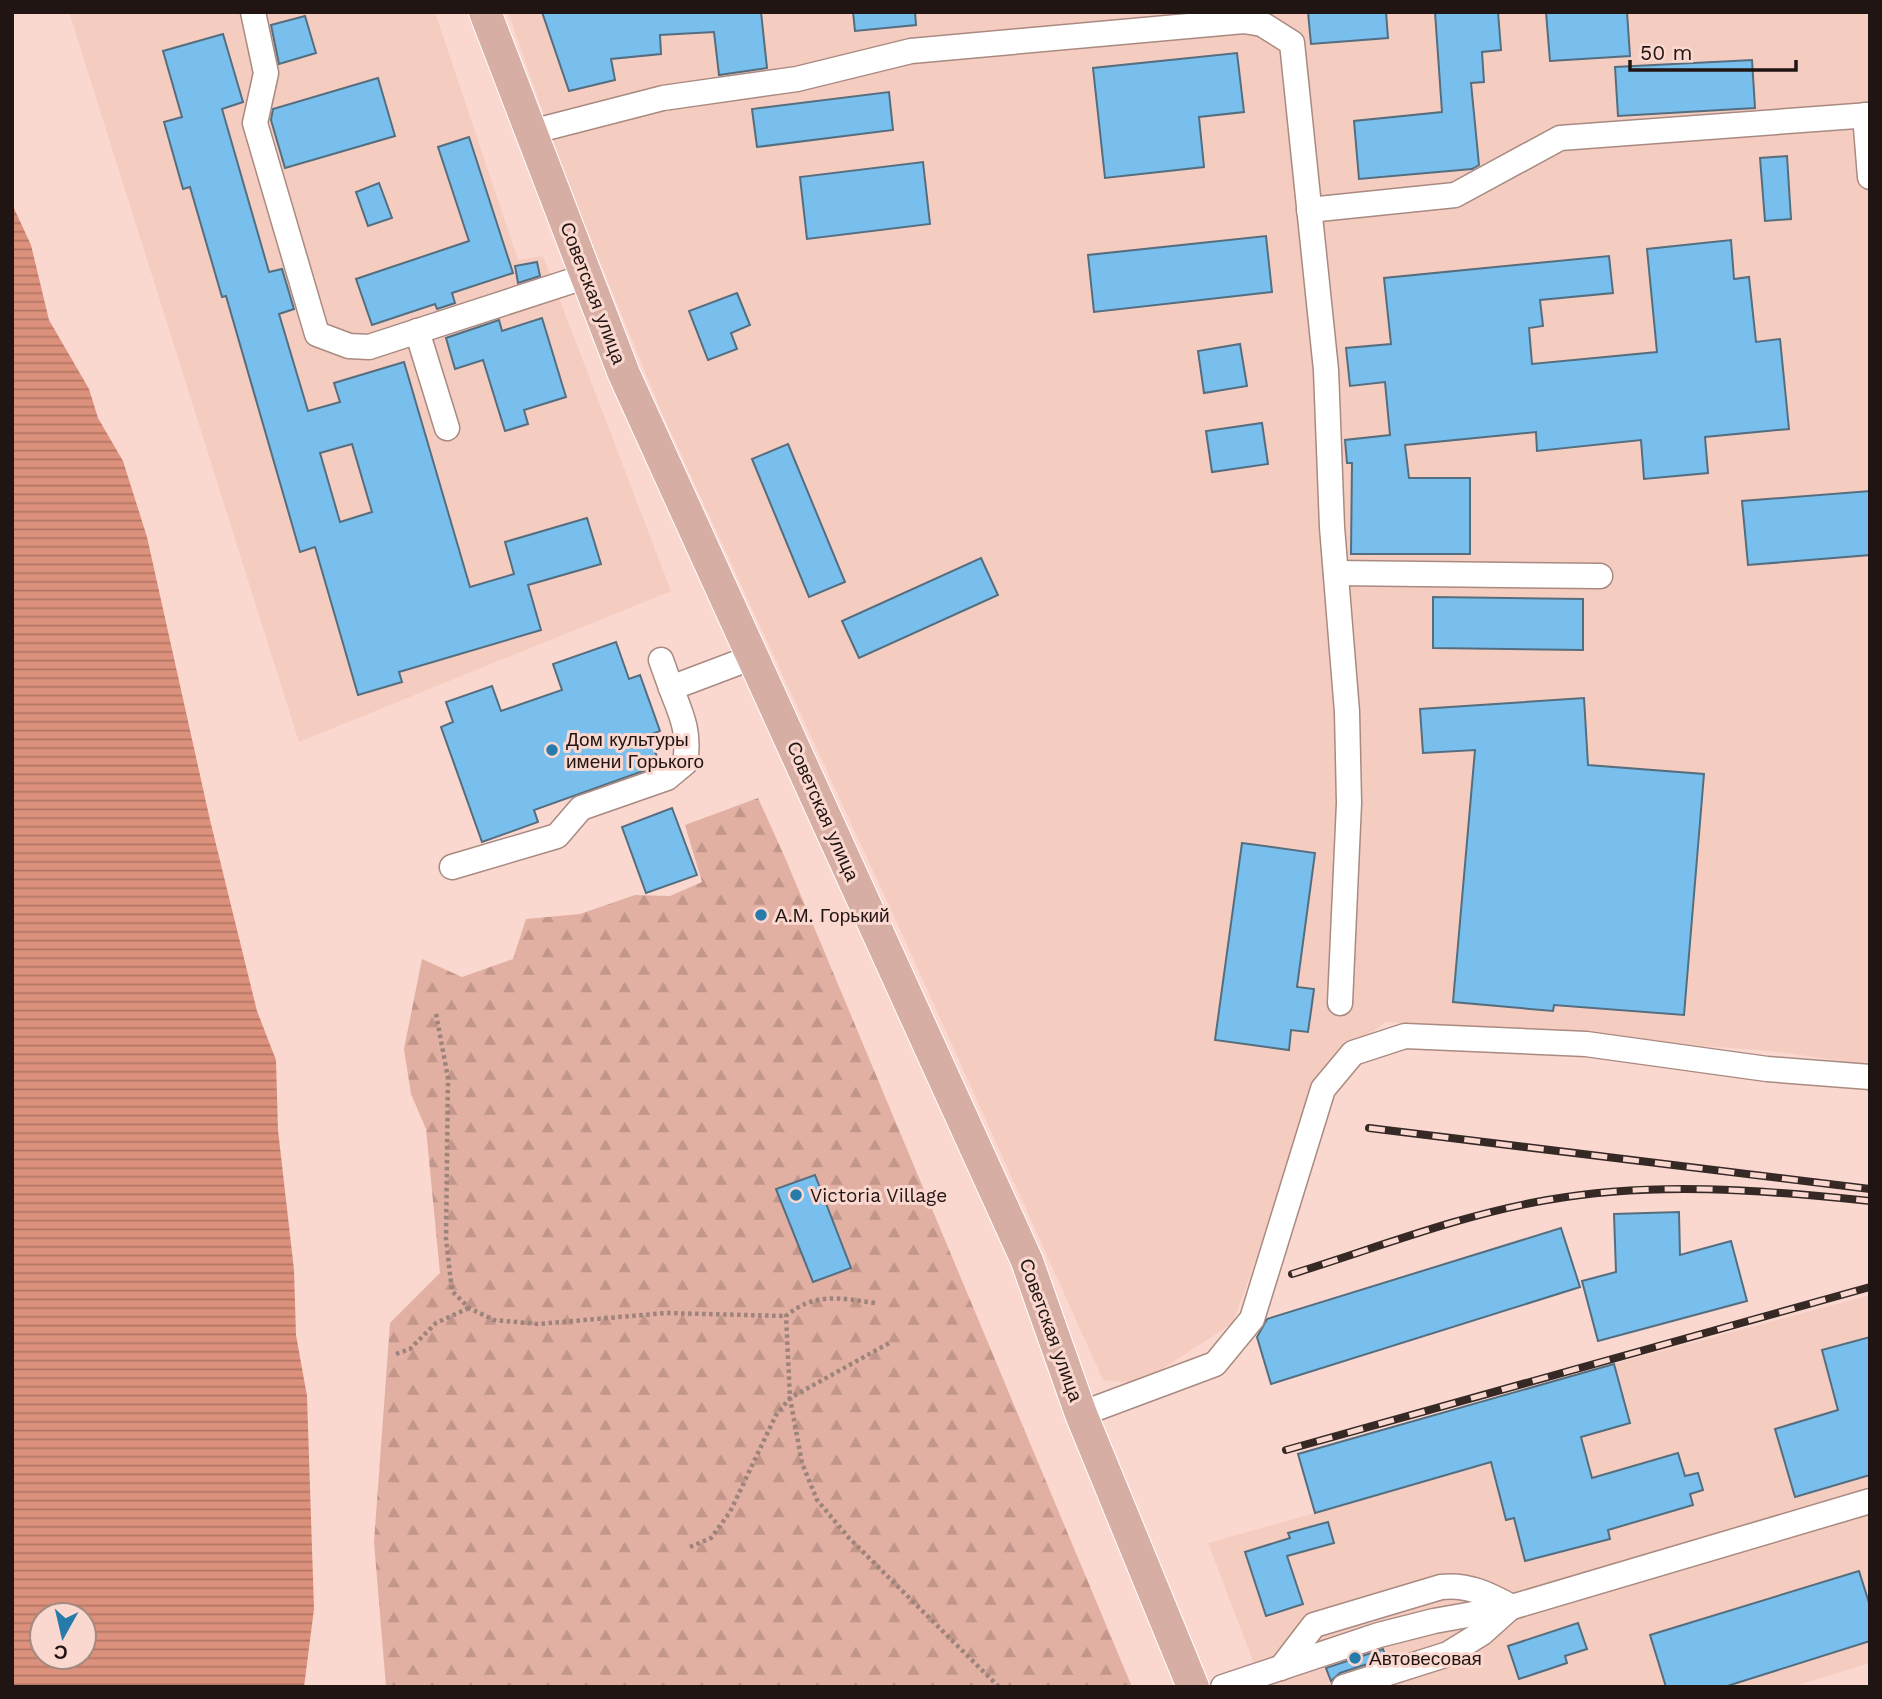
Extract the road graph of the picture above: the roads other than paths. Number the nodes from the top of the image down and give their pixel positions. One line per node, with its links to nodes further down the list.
1 (253, 12): 8 (street)
2 (485, 12): 4 (main road, Советская улица)
3 (1867, 115): 5 (street); 6 (street)
4 (531, 131): 6 (street); 7 (main road, Советская улица)
5 (1870, 177)
6 (1309, 210): 10 (street)
7 (587, 276): 8 (street); 12 (main road, Советская улица)
8 (417, 331): 9 (street)
9 (447, 428)
10 (1336, 573): 11 (street); 16 (street)
11 (1600, 576)
12 (753, 657): 14 (street); 18 (main road, Советская улица)
13 (661, 660): 14 (street)
14 (671, 688): 15 (street)
15 (452, 867)
16 (1340, 1003)
17 (1870, 1077): 18 (street)
18 (1081, 1414): 21 (main road, Советская улица)
19 (1870, 1501): 20 (street)
20 (1512, 1606): 22 (street); 23 (street)
21 (1193, 1687)
22 (1223, 1687)
23 (1344, 1687)

